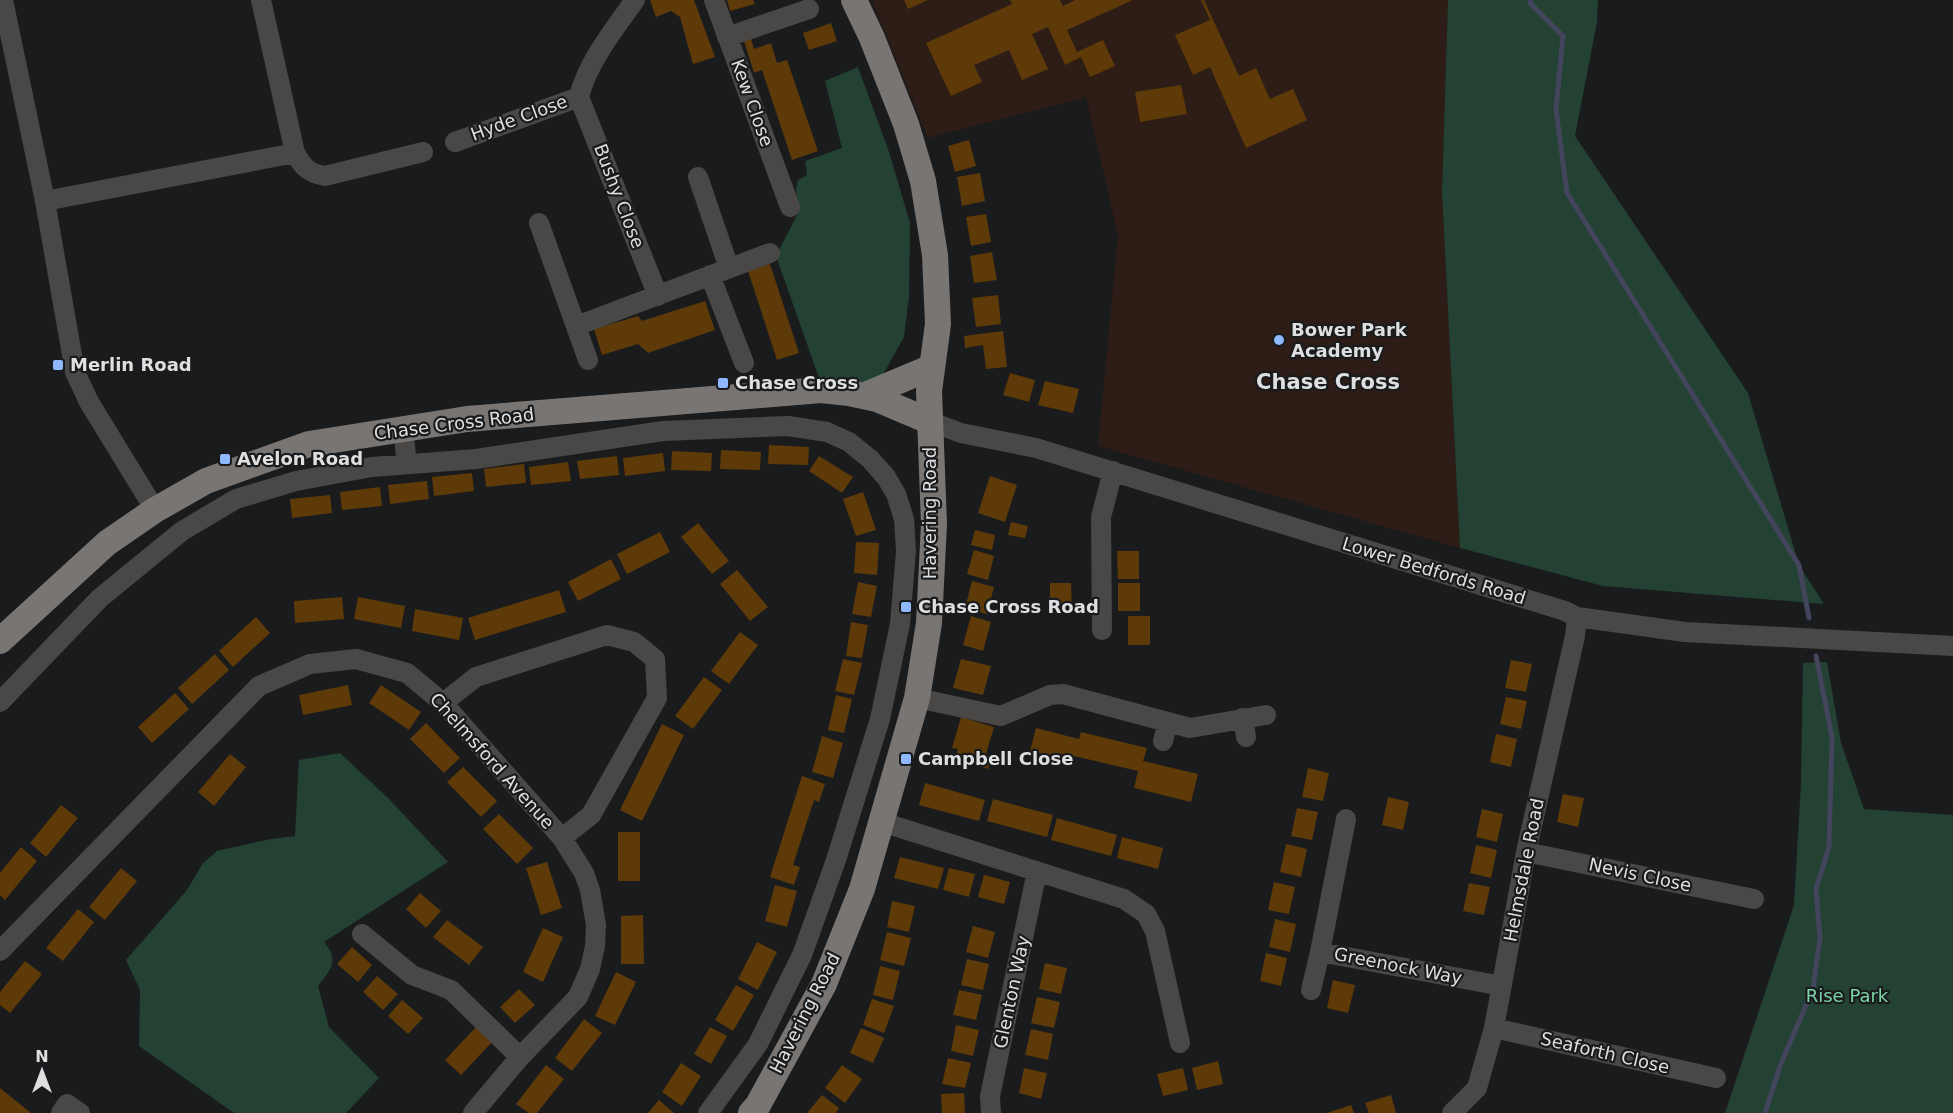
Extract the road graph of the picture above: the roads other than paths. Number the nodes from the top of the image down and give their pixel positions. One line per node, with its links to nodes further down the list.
1 (3, 0): 13 (street)
2 (261, 0): 11 (street)
3 (635, 0): 8 (street, Hyde Close)
4 (714, 0): 7 (street, Kew Close)
5 (854, 0): 23 (main road, Havering Road)
6 (809, 9): 7 (street)
7 (727, 37): 14 (street, Kew Close)
8 (579, 97): 9 (street, Hyde Close); 19 (street, Bushy Close)
9 (455, 142)
10 (423, 152): 11 (street)
11 (295, 153): 13 (street)
12 (698, 177): 17 (street)
13 (45, 201): 29 (street)
14 (790, 207)
15 (539, 224): 20 (street)
16 (770, 253): 17 (street)
17 (729, 268): 18 (street)
18 (710, 276): 19 (street); 22 (street)
19 (658, 296): 20 (street)
20 (576, 326): 21 (street)
21 (588, 360)
22 (744, 363)
23 (932, 368): 24 (main road); 25 (main road, Havering Road)
24 (863, 396): 25 (main road, Chase Cross Road); 26 (main road, Chase Cross Road)
25 (929, 421): 28 (street, Lower Bedfords Road); 34 (main road, Havering Road)
26 (403, 429): 27 (street); 29 (main road, Chase Cross Road)
27 (406, 464): 35 (street); 58 (street)
28 (1113, 471): 30 (street, Lower Bedfords Road); 31 (street)
29 (156, 510): 32 (main road, Chase Cross Road)
30 (1577, 617): 33 (street, Lower Bedfords Road); 43 (street, Helmsdale Road)
31 (1102, 630)
32 (0, 641)
33 (1953, 646)
34 (917, 699): 38 (street); 41 (main road, Havering Road)
35 (0, 702)
36 (442, 704): 42 (street, Chelmsford Avenue); 42 (street); 47 (street, Chelmsford Avenue)
37 (1266, 715): 38 (street)
38 (1168, 722): 39 (street)
39 (1163, 741)
40 (1346, 819): 48 (street, Greenock Way)
41 (882, 822): 44 (street); 59 (main road, Havering Road)
42 (562, 838): 53 (street, Chelmsford Avenue)
43 (1526, 852): 45 (street, Nevis Close); 49 (street, Helmsdale Road)
44 (1037, 871): 52 (street); 60 (street, Glenton Way)
45 (1754, 899)
46 (362, 934): 53 (street)
47 (0, 951)
48 (1320, 952): 49 (street, Greenock Way); 50 (street)
49 (1502, 986): 51 (street, Helmsdale Road)
50 (1311, 990)
51 (1494, 1028): 54 (street, Seaforth Close); 61 (street, Helmsdale Road)
52 (1180, 1043)
53 (520, 1057): 57 (street, Chelmsford Avenue)
54 (1716, 1078)
55 (61, 1113): 56 (street)
56 (80, 1113)
57 (472, 1113)
58 (708, 1113)
59 (751, 1113)
60 (991, 1113)
61 (1452, 1113)

